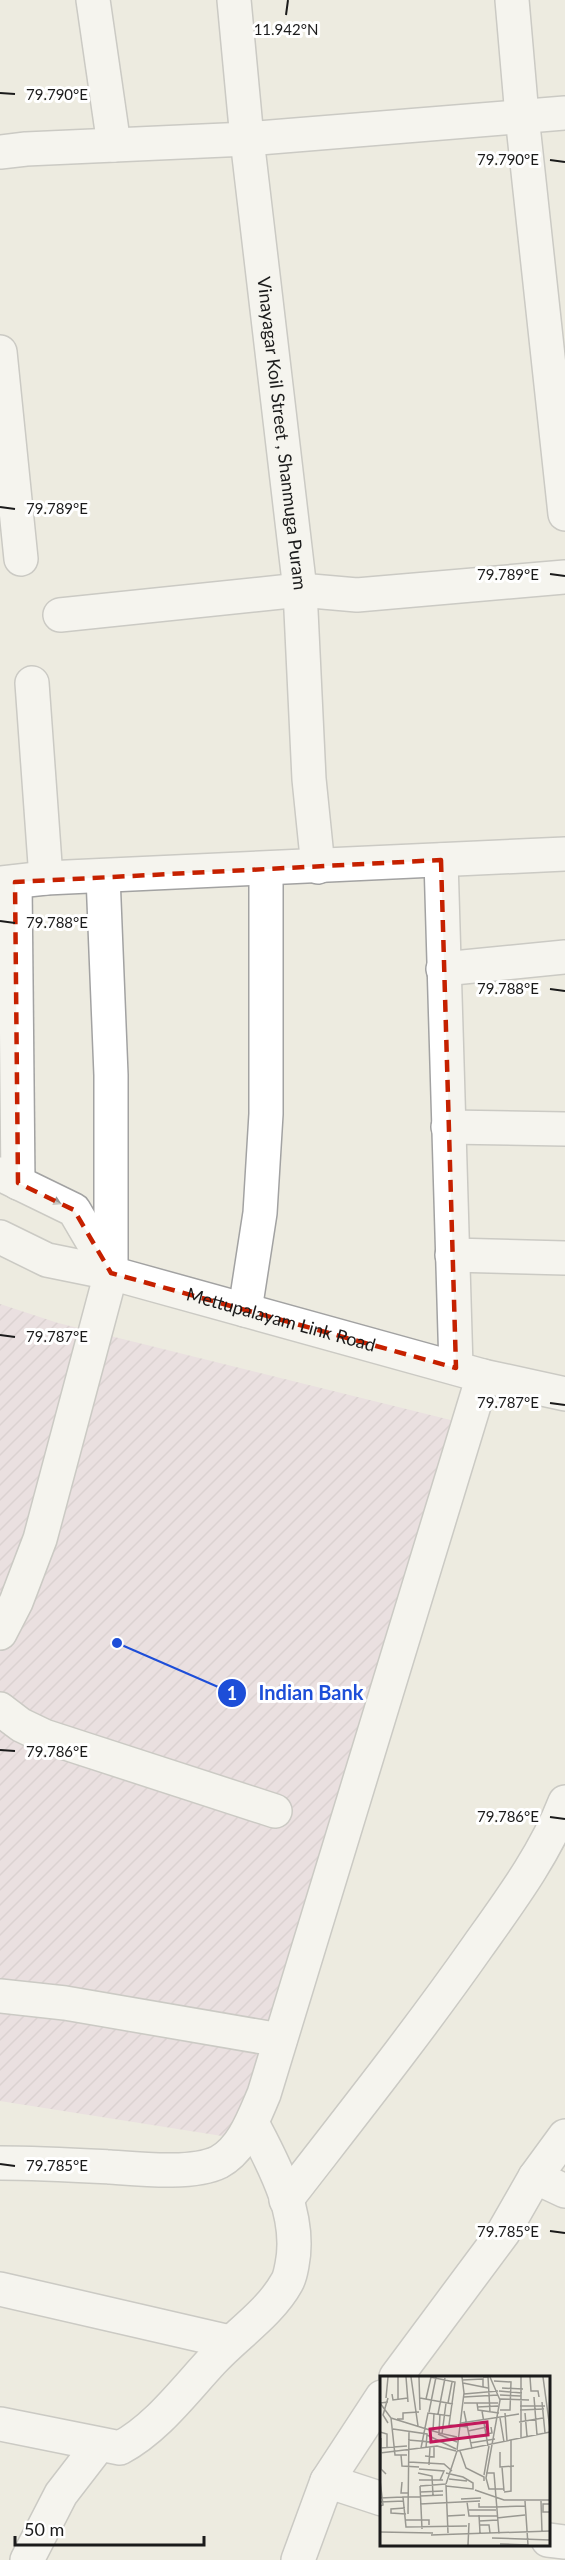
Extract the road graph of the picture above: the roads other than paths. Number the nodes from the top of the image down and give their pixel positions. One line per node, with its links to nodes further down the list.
1 (93, 0): 7 (street)
2 (234, 0): 6 (street, Vinayagar Koil Street , Shanmuga Puram)
3 (512, 0): 5 (street)
4 (565, 113): 5 (street)
5 (522, 116): 6 (street); 10 (street)
6 (247, 139): 7 (street); 13 (street, Vinayagar Koil Street , Shanmuga Puram)
7 (114, 145): 8 (street)
8 (0, 152)
9 (0, 352): 11 (street)
10 (565, 514)
11 (21, 559)
12 (565, 577): 13 (street)
13 (300, 590): 14 (street); 18 (street, Vinayagar Koil Street , Shanmuga Puram)
14 (60, 615)
15 (32, 683): 21 (street)
16 (565, 854): 17 (street)
17 (441, 861): 18 (street); 23 (street)
18 (318, 867): 19 (street)
19 (266, 868): 20 (street); 31 (street)
20 (103, 876): 21 (street); 30 (street)
21 (20, 881): 26 (street)
22 (565, 957): 23 (street)
23 (443, 969): 24 (street)
24 (448, 1127): 25 (street); 28 (street)
25 (565, 1129)
26 (9, 1179): 30 (street, one-way to 30)
27 (0, 1237): 30 (street, Mettupalayam Link Road)
28 (452, 1255): 29 (street); 32 (street)
29 (565, 1258)
30 (111, 1273): 31 (street, Mettupalayam Link Road); 34 (street)
31 (245, 1310): 32 (street, Mettupalayam Link Road)
32 (469, 1372): 33 (street, Mettupalayam Link Road); 39 (street)
33 (565, 1394)
34 (0, 1633)
35 (0, 1709): 37 (street)
36 (565, 1802): 45 (street)
37 (275, 1811)
38 (0, 1996): 39 (street)
39 (280, 2040): 40 (street)
40 (252, 2123): 42 (street); 45 (street)
41 (565, 2136): 43 (street)
42 (0, 2163)
43 (535, 2176): 44 (street); 48 (street)
44 (565, 2191)
45 (286, 2200): 47 (street)
46 (0, 2289): 47 (street)
47 (230, 2343): 51 (street)
48 (397, 2376)
49 (380, 2400): 52 (street)
50 (0, 2424): 51 (street)
51 (98, 2446): 56 (street)
52 (327, 2481): 53 (street); 57 (street)
53 (380, 2498)
54 (550, 2540): 55 (street)
55 (565, 2542)
56 (27, 2560)
57 (298, 2560)

